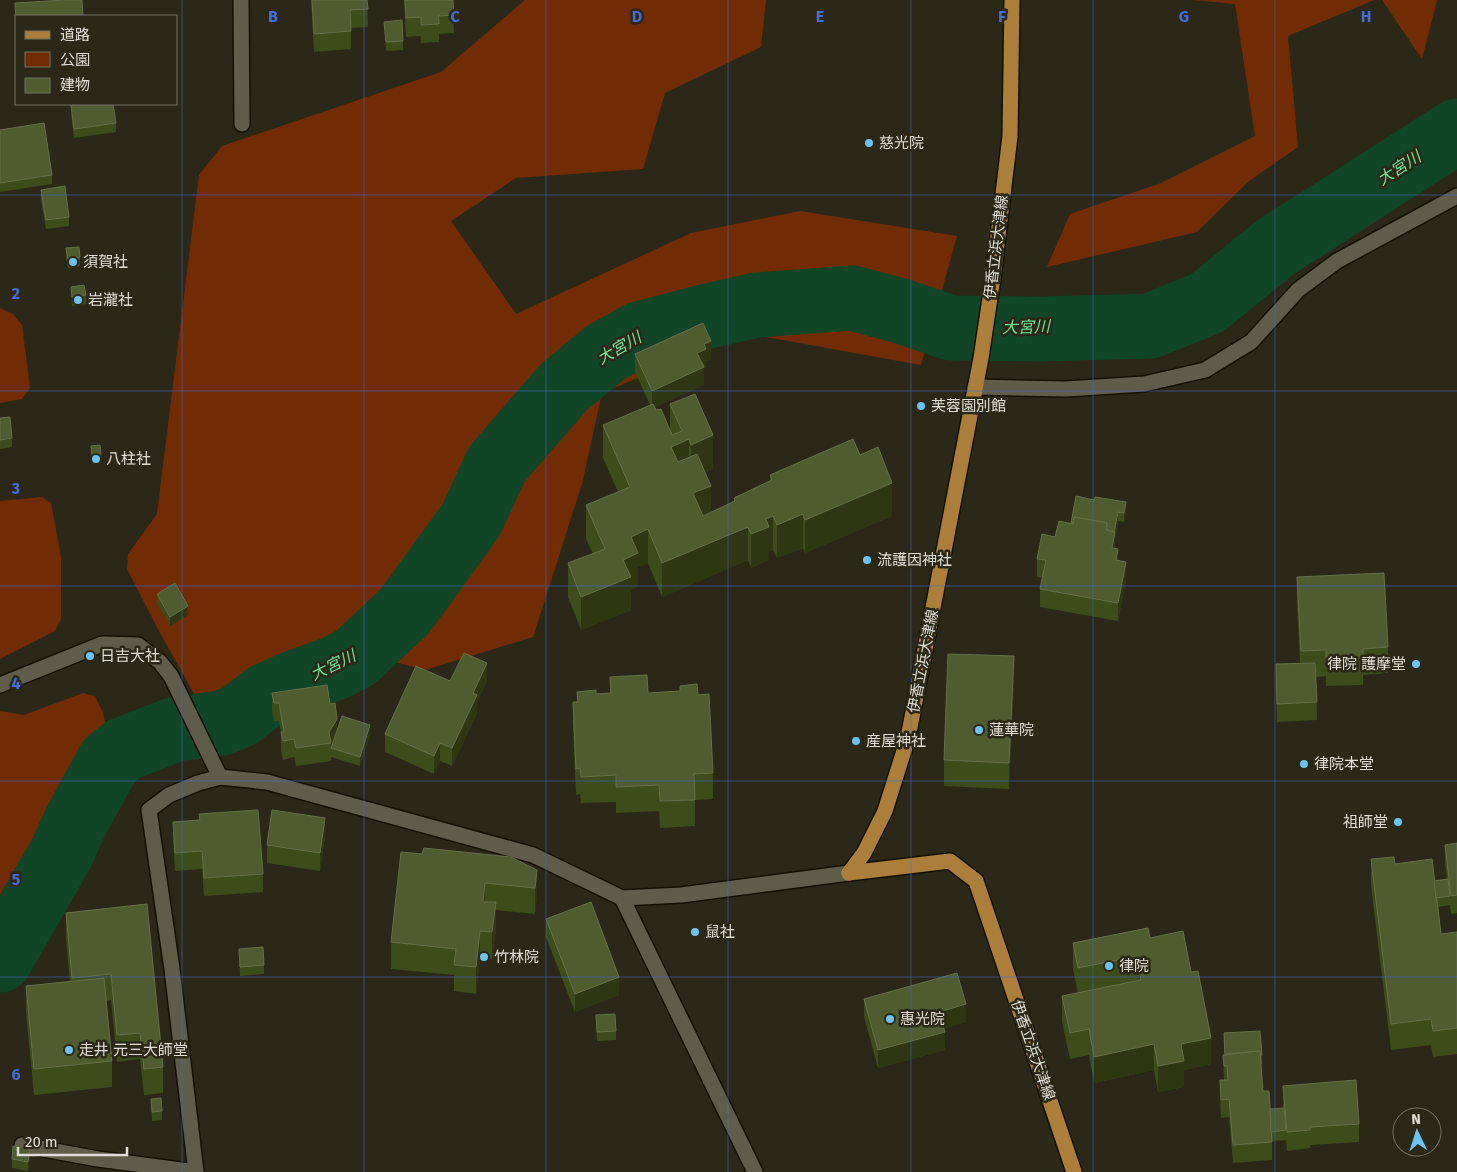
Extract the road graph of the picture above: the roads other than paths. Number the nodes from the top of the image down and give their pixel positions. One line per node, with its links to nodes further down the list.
1 (241, 0): 3 (street)
2 (1012, 0): 5 (main road, 伊香立浜大津線)
3 (242, 124)
4 (1457, 196): 5 (street)
5 (975, 387): 8 (main road, 伊香立浜大津線)
6 (0, 685): 7 (street)
7 (220, 777): 9 (street); 11 (street)
8 (850, 873): 9 (street); 13 (main road, 伊香立浜大津線)
9 (622, 898): 12 (street)
10 (22, 1145): 11 (street)
11 (196, 1172)
12 (755, 1172)
13 (1074, 1172)

